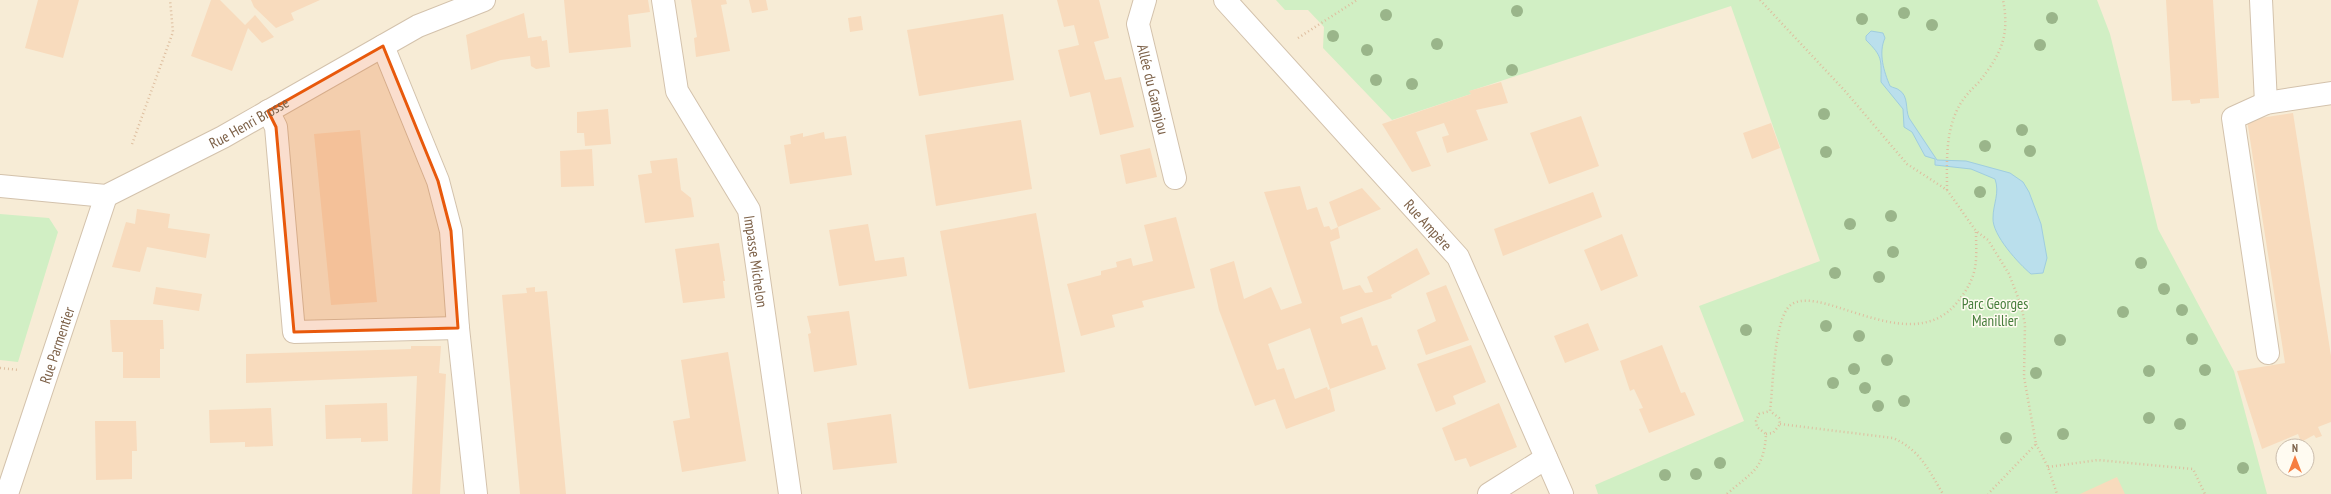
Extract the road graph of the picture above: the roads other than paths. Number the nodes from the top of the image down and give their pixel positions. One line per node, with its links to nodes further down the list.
1 (484, 0): 6 (street, Rue Henri Brosse)
2 (663, 0): 18 (street, Impasse Michelon)
3 (1145, 0): 10 (street, Allée du Garanjou)
4 (1225, 0): 15 (street, Rue Ampère)
5 (2261, 0): 8 (street)
6 (383, 46): 9 (street, Rue Henri Brosse); 13 (street)
7 (2331, 93): 8 (street)
8 (2266, 103): 14 (street)
9 (268, 111): 12 (street, Rue Henri Brosse); 13 (street)
10 (1175, 178)
11 (0, 186): 12 (street)
12 (106, 196): 16 (street, Rue Parmentier)
13 (458, 328): 17 (street)
14 (2268, 353)
15 (1546, 458): 19 (street); 20 (street, Rue Ampère)
16 (7, 494)
17 (476, 494)
18 (790, 494)
19 (1489, 494)
20 (1562, 494)

